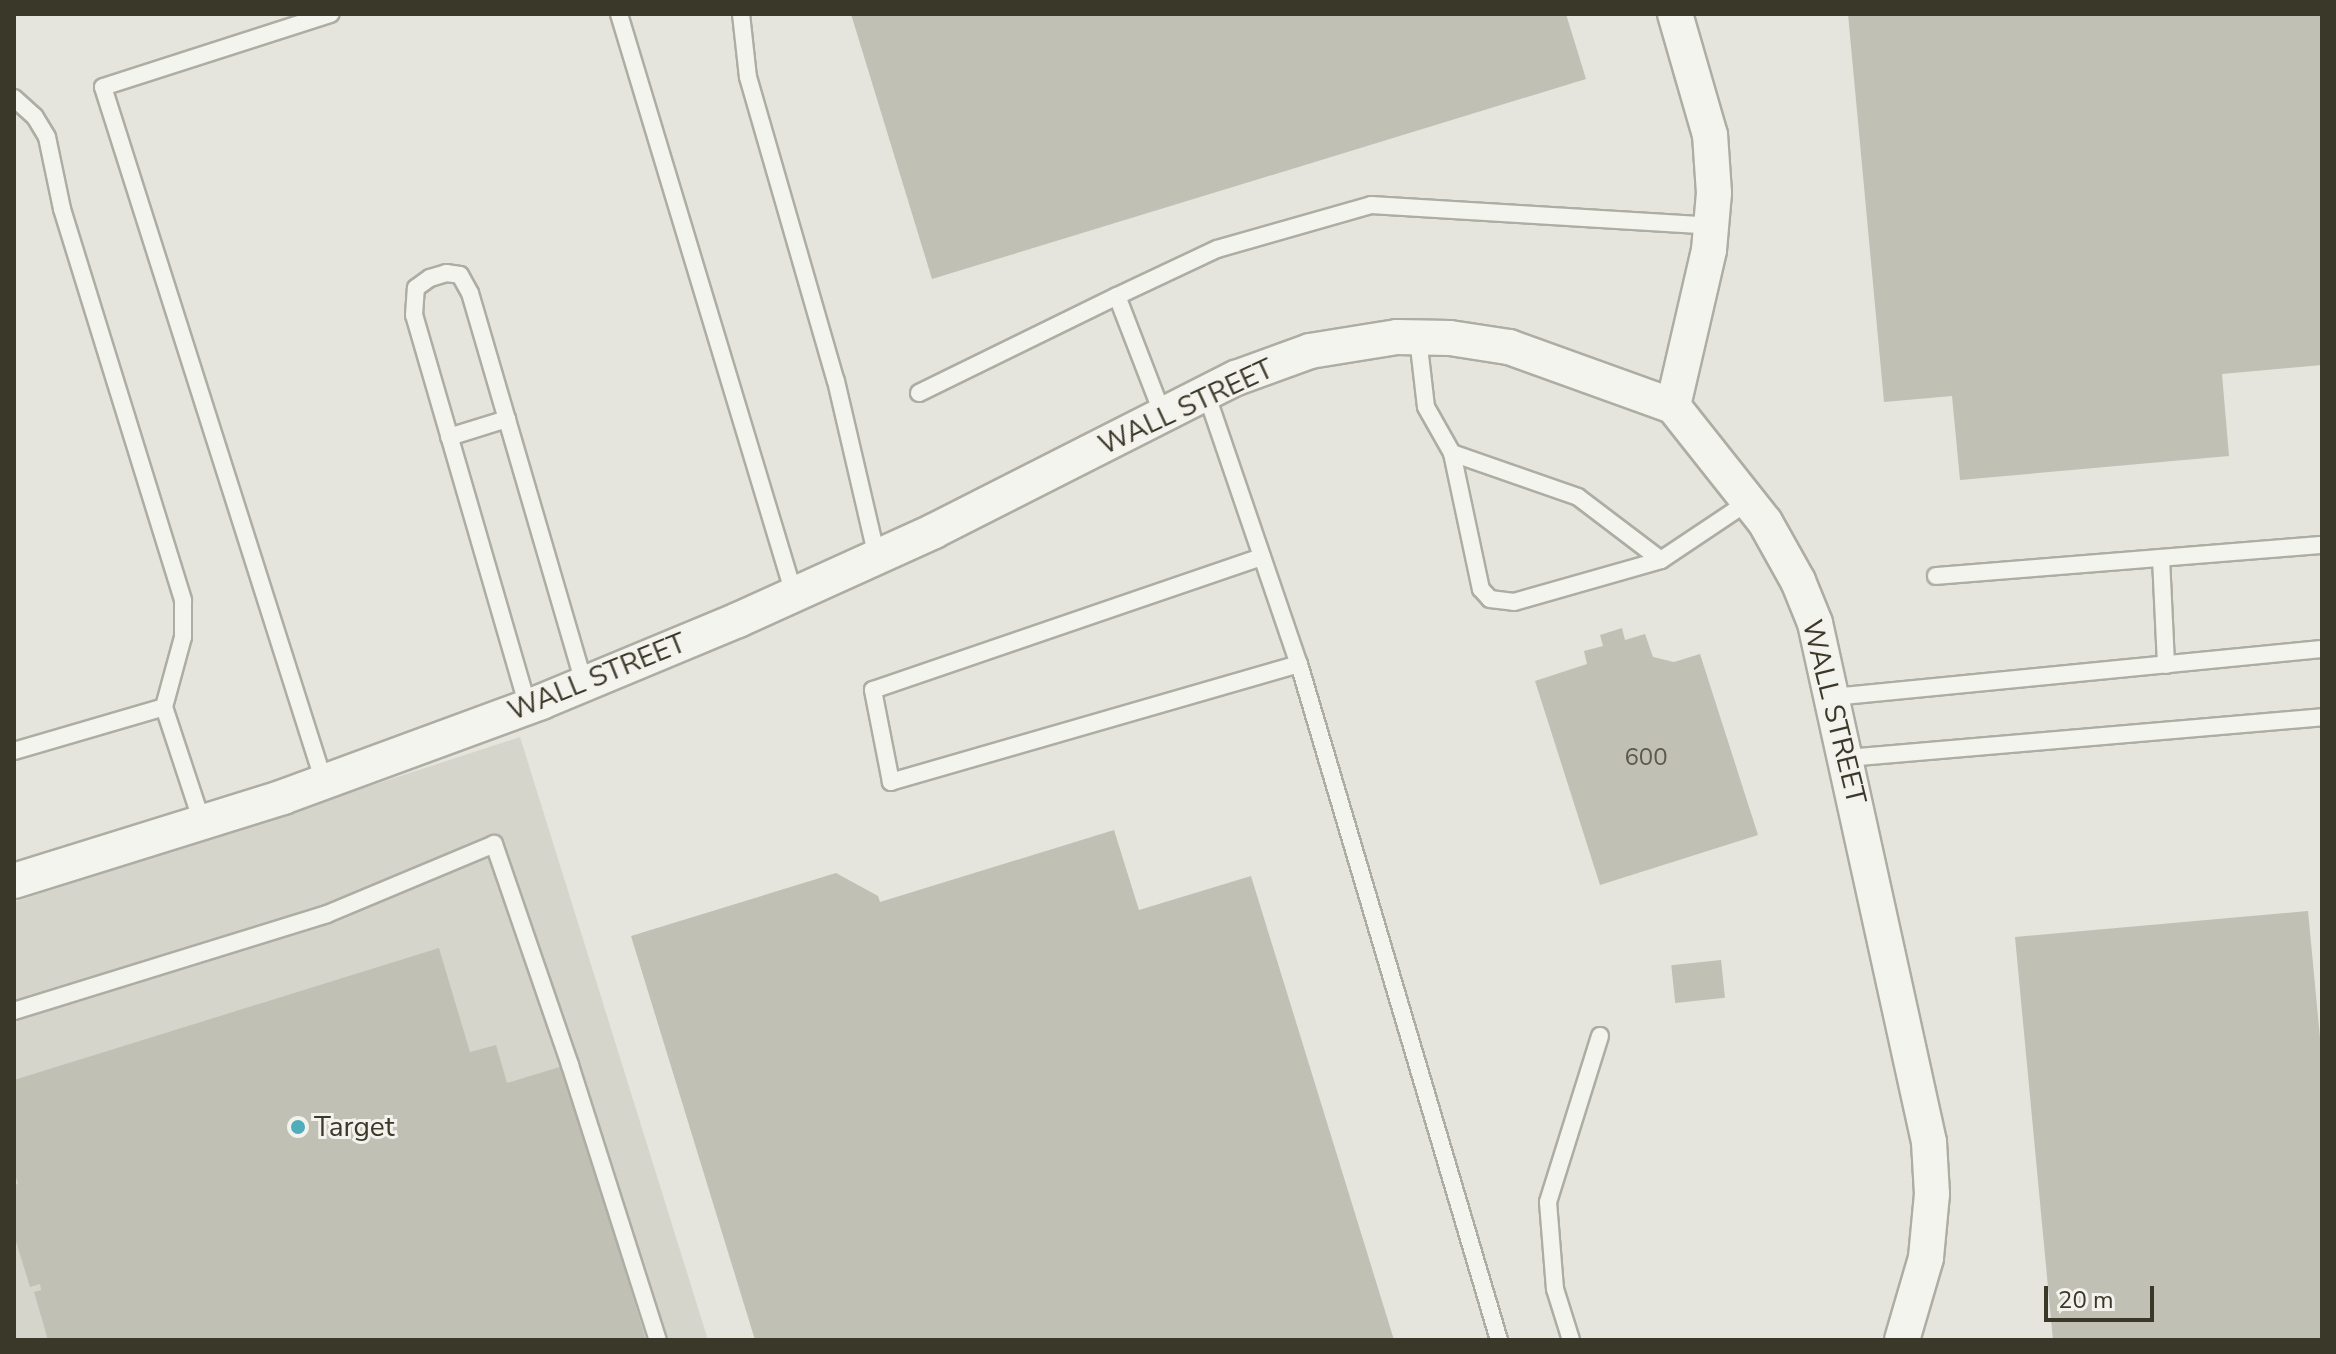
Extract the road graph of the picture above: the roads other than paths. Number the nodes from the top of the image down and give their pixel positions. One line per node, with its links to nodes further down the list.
1 (331, 14): 34 (lane)
2 (619, 14): 23 (lane)
3 (741, 14): 18 (lane)
4 (1675, 14): 6 (street)
5 (14, 98): 29 (lane)
6 (1711, 226): 7 (lane); 11 (street)
7 (1117, 296): 9 (lane); 12 (lane)
8 (1418, 338): 10 (street, WALL STREET); 11 (street, WALL STREET); 15 (lane)
9 (919, 393)
10 (1206, 393): 12 (street, WALL STREET); 19 (lane)
11 (1673, 406): 16 (street, WALL STREET)
12 (1163, 415): 18 (street, WALL STREET)
13 (507, 419): 14 (lane); 14 (lane); 27 (lane)
14 (449, 437): 30 (lane)
15 (1452, 453): 21 (lane); 21 (lane)
16 (1749, 501): 21 (lane); 28 (street, WALL STREET)
17 (2322, 545): 20 (lane)
18 (877, 557): 23 (street, WALL STREET)
19 (1262, 557): 25 (lane); 25 (lane)
20 (2161, 558): 22 (lane); 26 (lane)
21 (1661, 560)
22 (1936, 576)
23 (794, 594): 27 (street, WALL STREET)
24 (2322, 649): 26 (lane)
25 (1299, 664): 40 (lane)
26 (2166, 665): 28 (lane)
27 (584, 684): 30 (street, WALL STREET)
28 (1833, 697): 33 (street, WALL STREET)
29 (164, 707): 32 (lane); 35 (lane)
30 (528, 707): 34 (street, WALL STREET)
31 (2322, 717): 33 (lane)
32 (14, 751)
33 (1847, 758): 42 (street, WALL STREET)
34 (324, 782): 35 (street, WALL STREET)
35 (202, 822): 36 (street, WALL STREET)
36 (14, 881)
37 (14, 1011): 39 (lane)
38 (1600, 1036): 41 (lane)
39 (658, 1340)
40 (1499, 1340)
41 (1571, 1340)
42 (1902, 1340)

